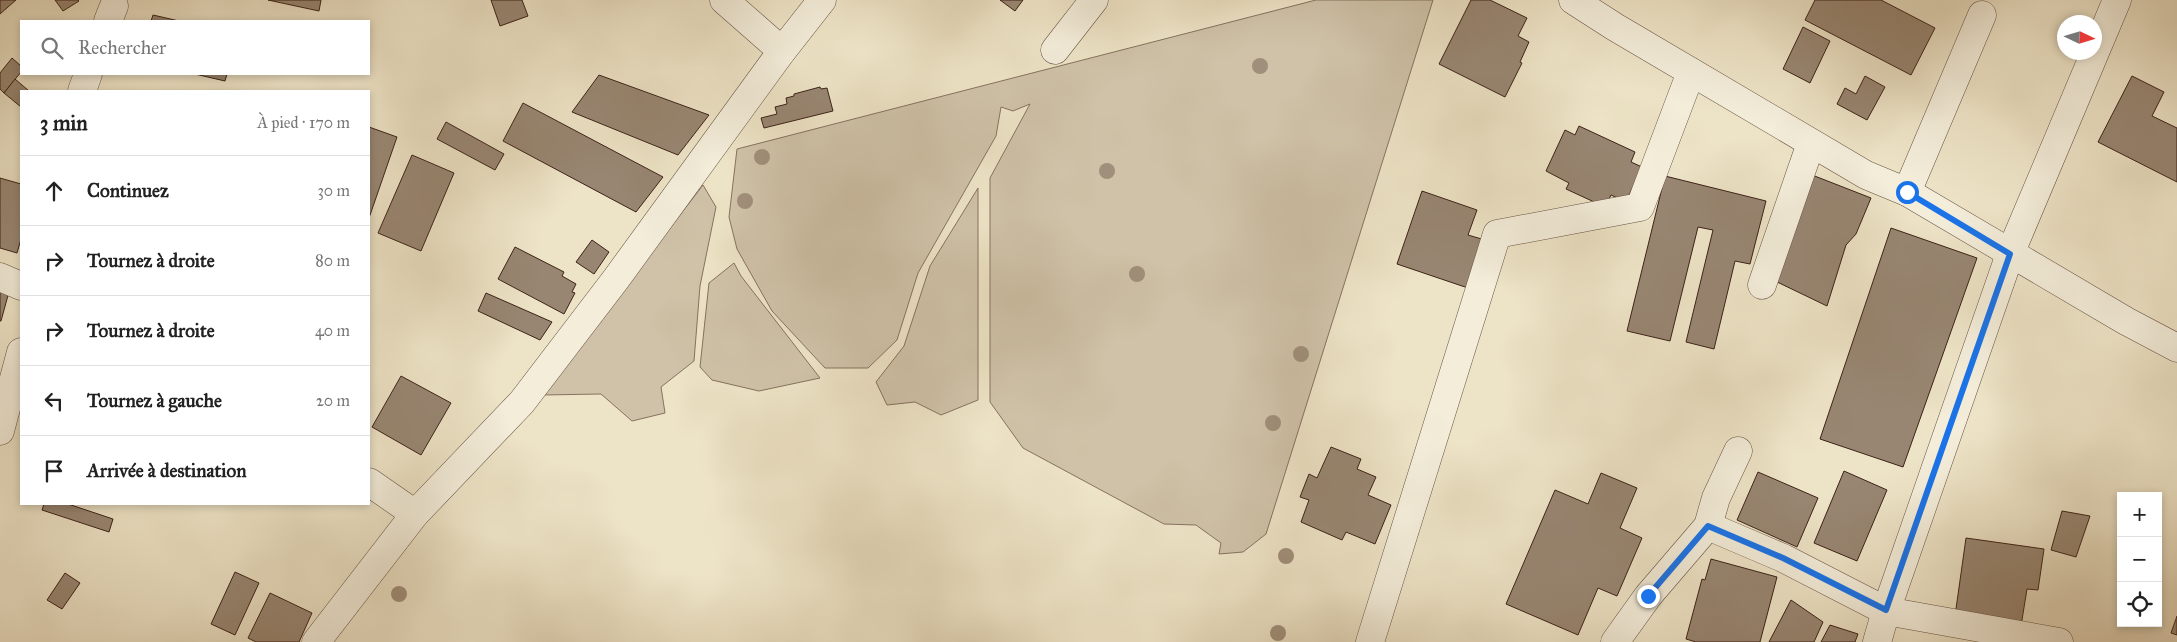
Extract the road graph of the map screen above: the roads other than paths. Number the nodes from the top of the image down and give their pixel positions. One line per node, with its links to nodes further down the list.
1 (724, 0): 8 (street)
2 (822, 0): 8 (street)
3 (1094, 0): 7 (street)
4 (1573, 0): 9 (street)
5 (2117, 0): 14 (street)
6 (1982, 15): 13 (street)
7 (1055, 50)
8 (782, 51): 23 (street)
9 (1691, 72): 12 (street); 27 (street)
10 (88, 75): 11 (street)
11 (82, 90)
12 (1811, 143): 13 (street); 16 (street)
13 (1907, 192): 14 (street)
14 (2010, 254): 18 (street); 25 (street)
15 (0, 278): 17 (street)
16 (1762, 285)
17 (20, 286)
18 (2177, 348)
19 (20, 356): 20 (street)
20 (0, 431)
21 (1738, 451): 24 (street)
22 (370, 483): 23 (street)
23 (415, 514): 26 (street)
24 (1708, 526): 25 (street); 28 (street)
25 (1886, 610): 29 (street); 30 (street)
26 (316, 642)
27 (1370, 642)
28 (1615, 642)
29 (1878, 642)
30 (2059, 642)

